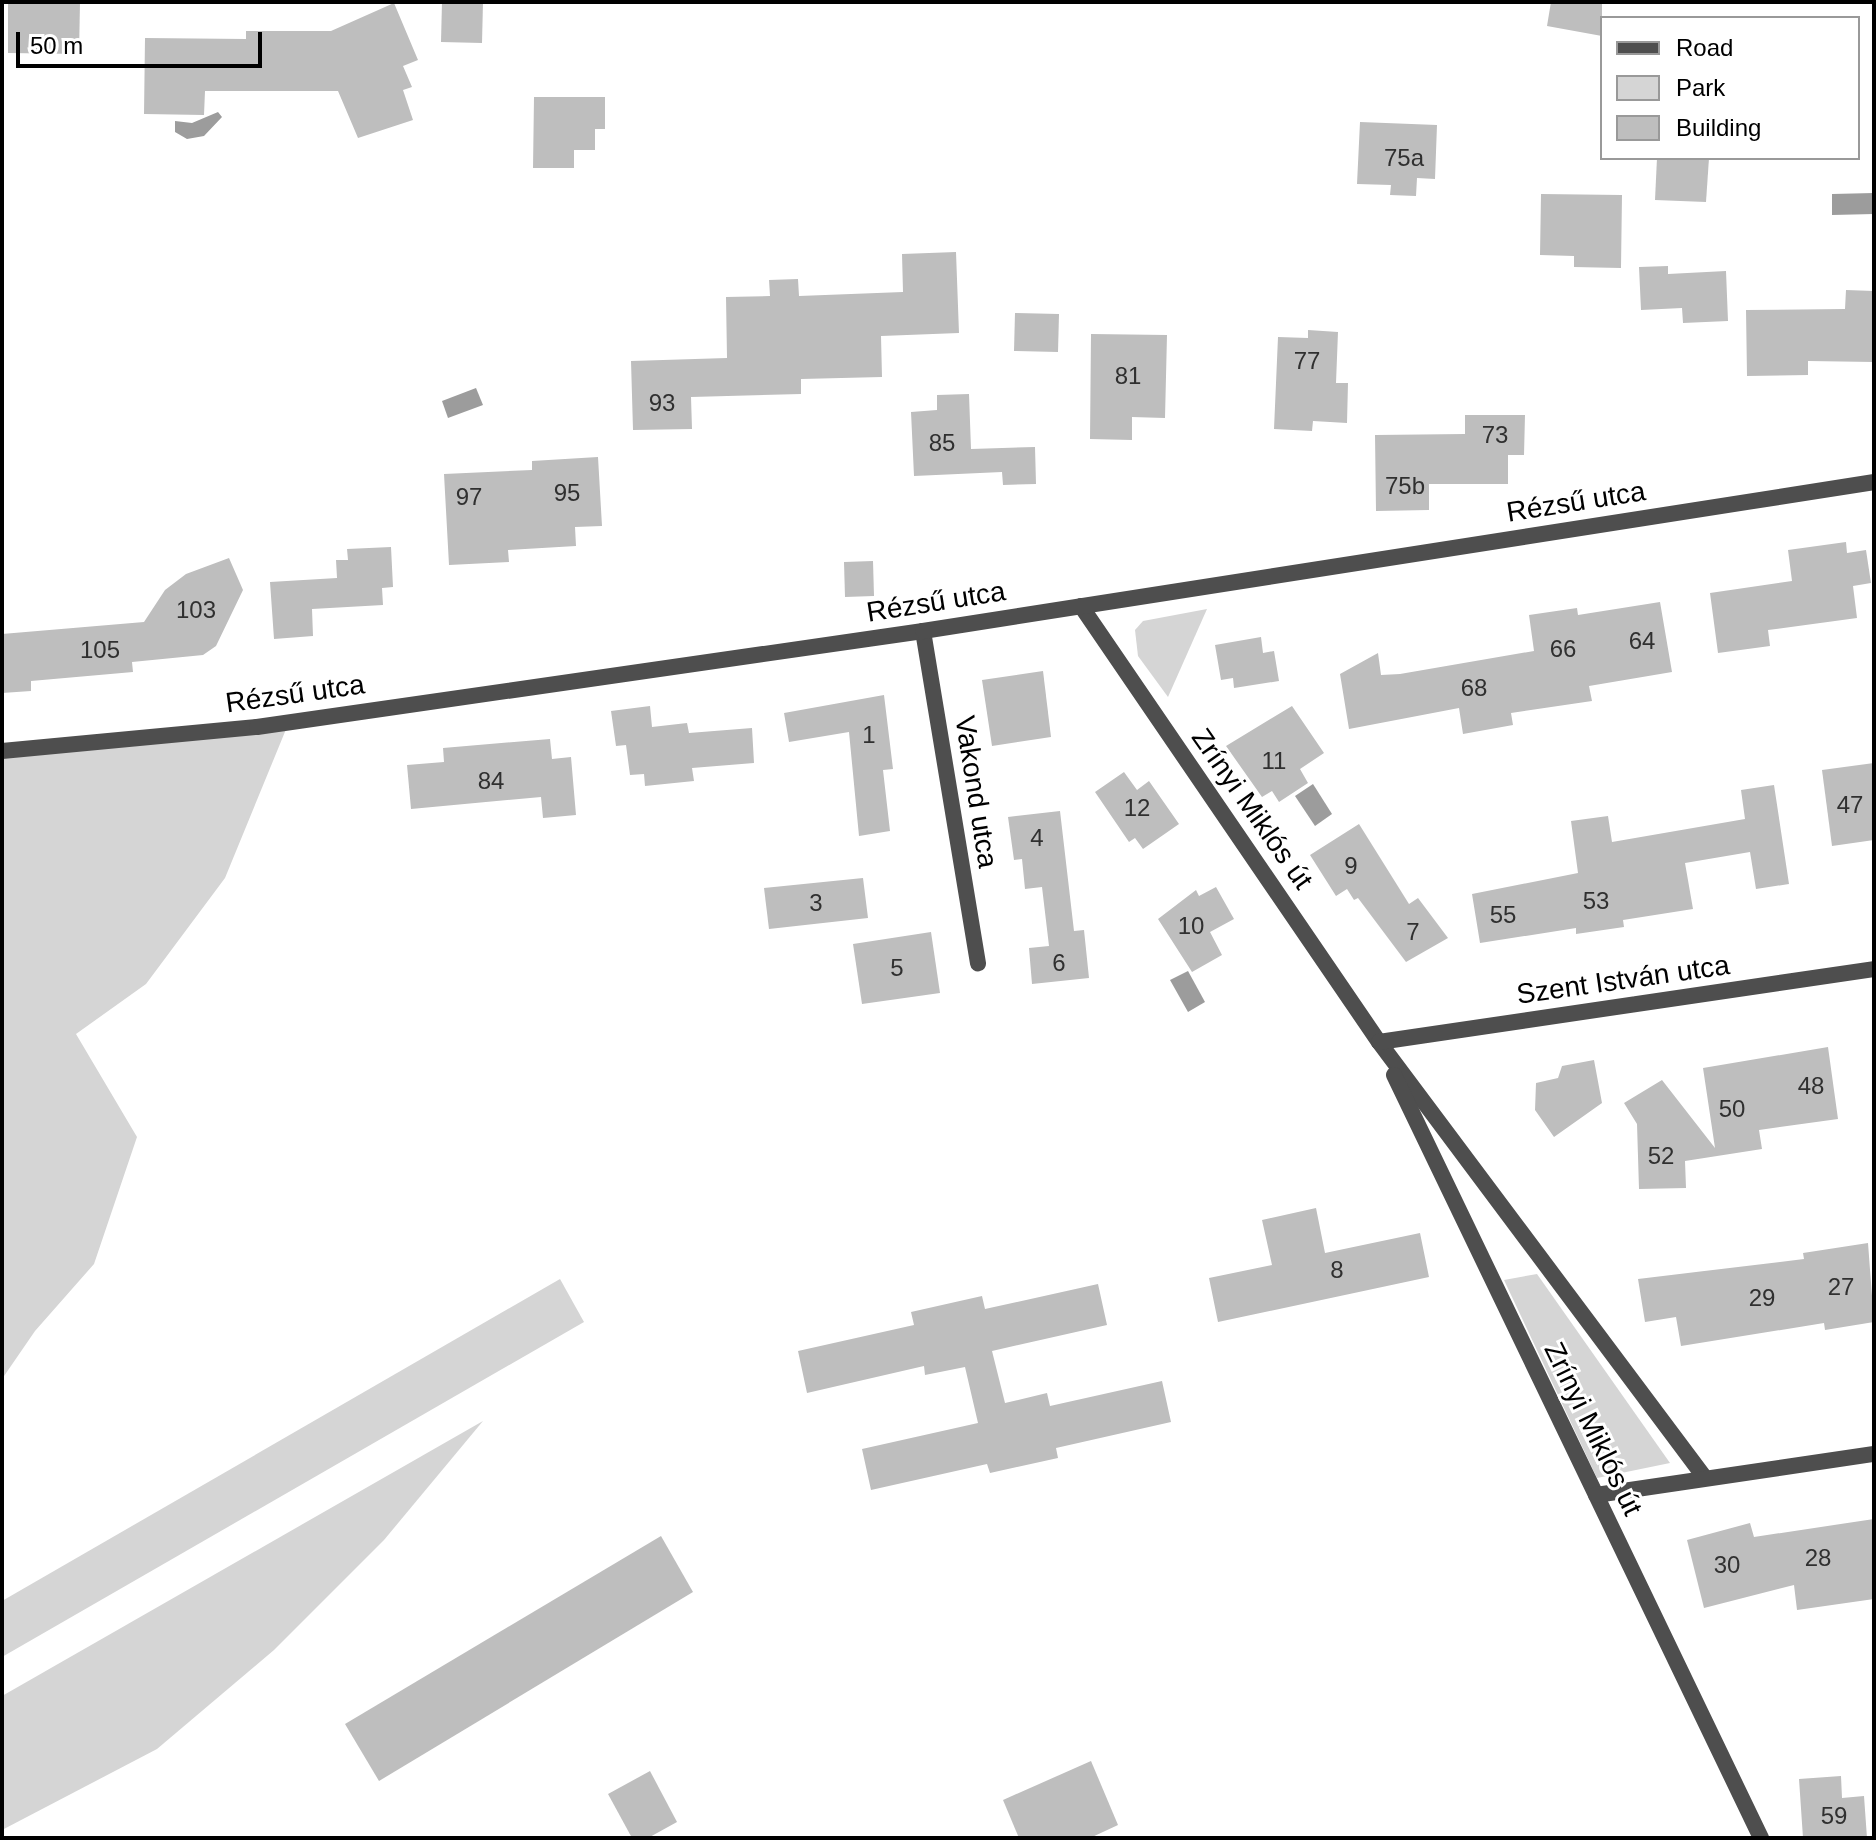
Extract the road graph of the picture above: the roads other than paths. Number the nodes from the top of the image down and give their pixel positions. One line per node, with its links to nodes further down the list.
1 (1874, 482): 2 (street, Rézsű utca)
2 (1081, 606): 3 (street, Rézsű utca); 7 (street, Zrínyi Miklós út)
3 (923, 631): 4 (street, Rézsű utca); 5 (street, Vakond utca)
4 (2, 751)
5 (978, 963)
6 (1874, 969): 7 (street, Szent István utca)
7 (1379, 1042): 9 (street, Zrínyi Miklós út); 10 (street, Zrínyi Miklós út)
8 (1874, 1454): 9 (street)
9 (1705, 1478): 10 (street)
10 (1596, 1495): 11 (street, Zrínyi Miklós út)
11 (1761, 1838)

